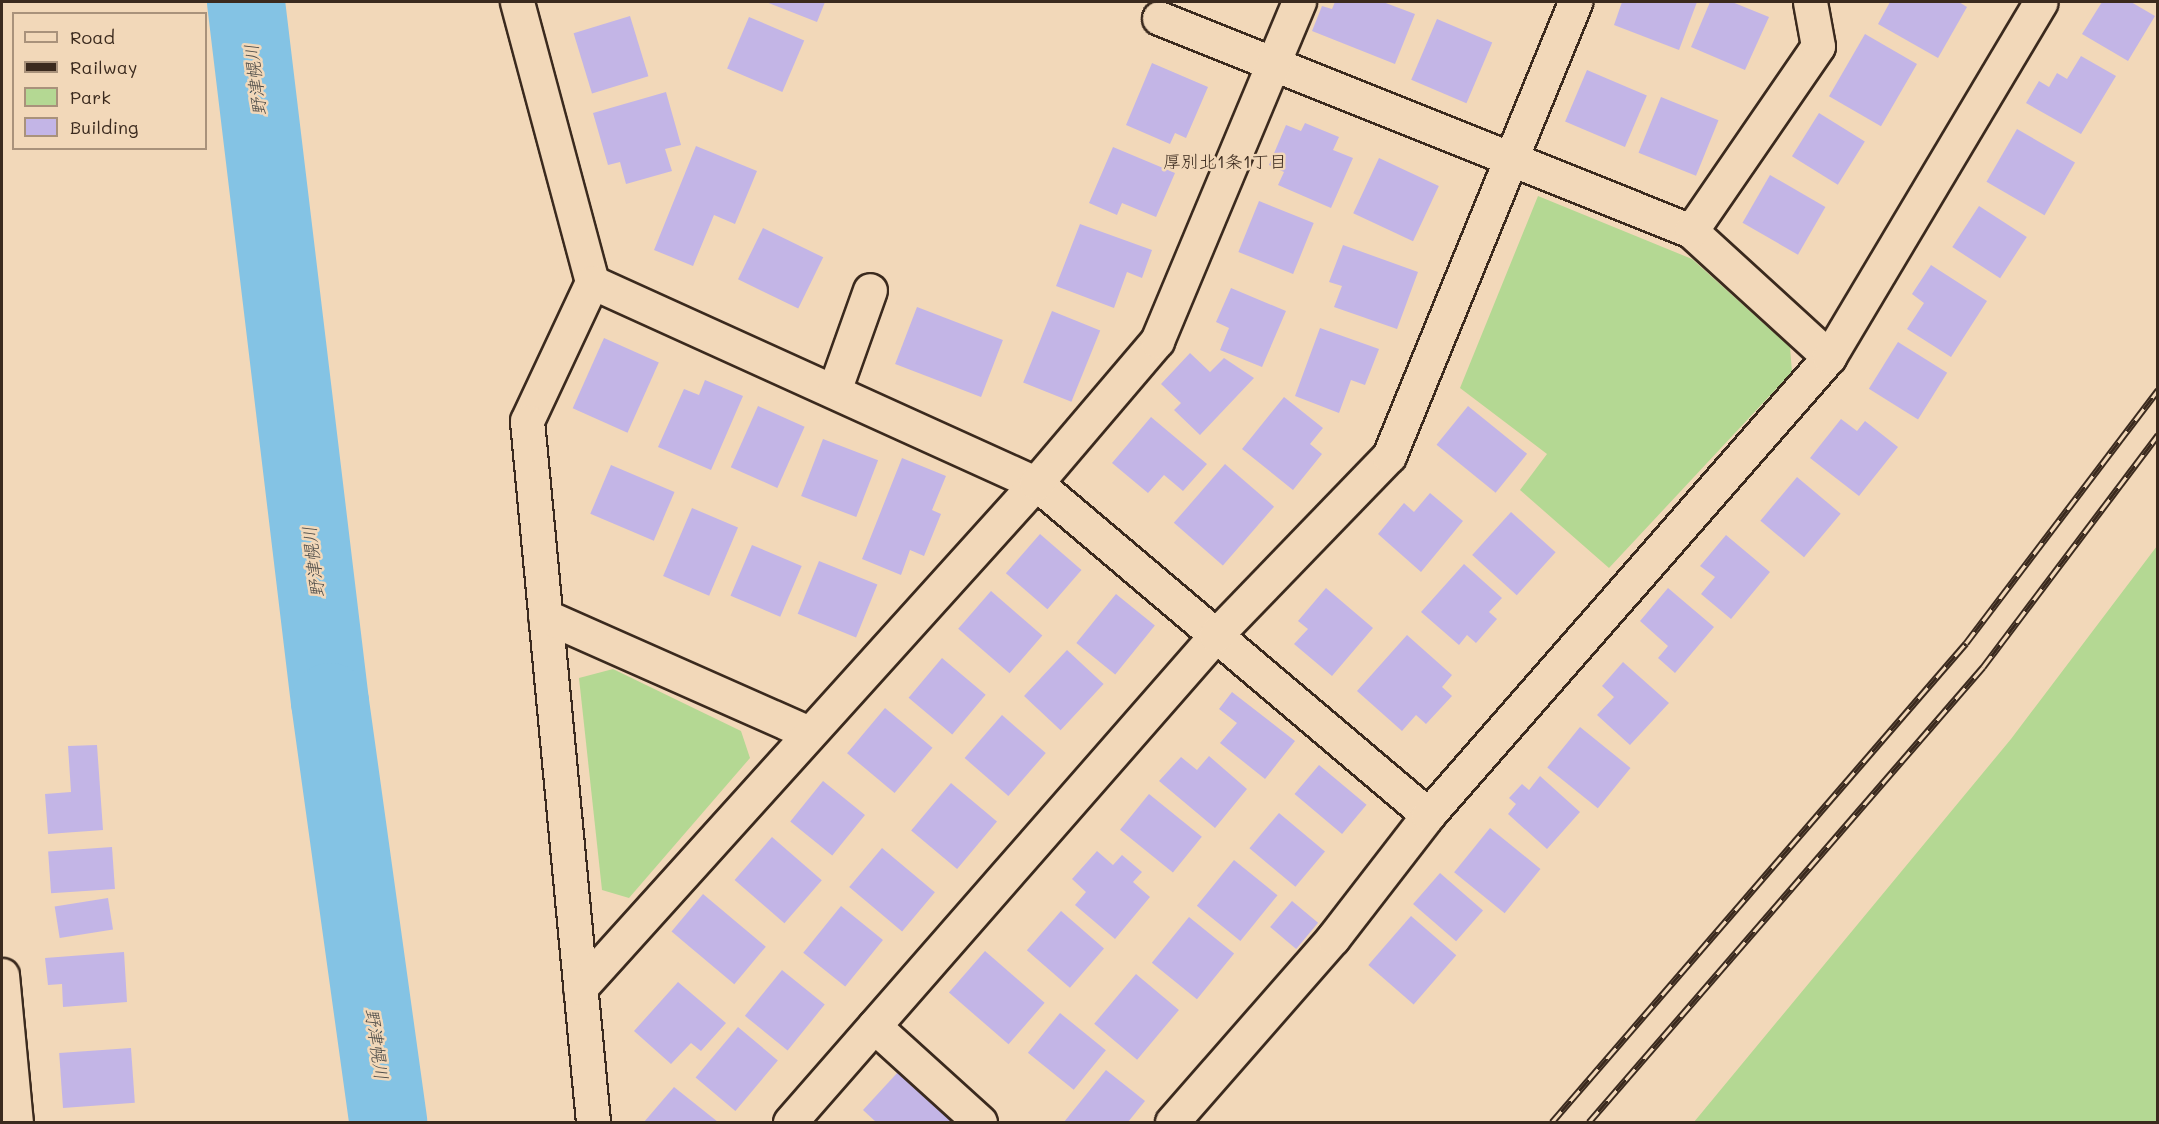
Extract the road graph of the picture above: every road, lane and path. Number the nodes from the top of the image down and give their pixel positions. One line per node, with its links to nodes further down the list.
1 (517, 2): 10 (street)
2 (1299, 2): 7 (street)
3 (1575, 2): 8 (street)
4 (1810, 2): 9 (street)
5 (2040, 2): 12 (street)
6 (1159, 18): 7 (street)
7 (1273, 63): 8 (street); 14 (street)
8 (1511, 159): 9 (street); 16 (street)
9 (1691, 231): 12 (street)
10 (592, 282): 13 (street); 15 (street)
11 (870, 290): 13 (street)
12 (1829, 357): 18 (street)
13 (834, 391): 14 (street)
14 (1036, 483): 16 (street); 17 (street)
15 (545, 616): 17 (street); 20 (street)
16 (1216, 635): 18 (street); 21 (street)
17 (809, 733): 20 (street)
18 (1428, 815): 26 (street)
19 (2, 975): 22 (street)
20 (580, 988): 23 (street)
21 (874, 1026): 24 (street); 25 (street)
22 (16, 1122)
23 (593, 1122)
24 (789, 1122)
25 (980, 1122)
26 (1172, 1122)

